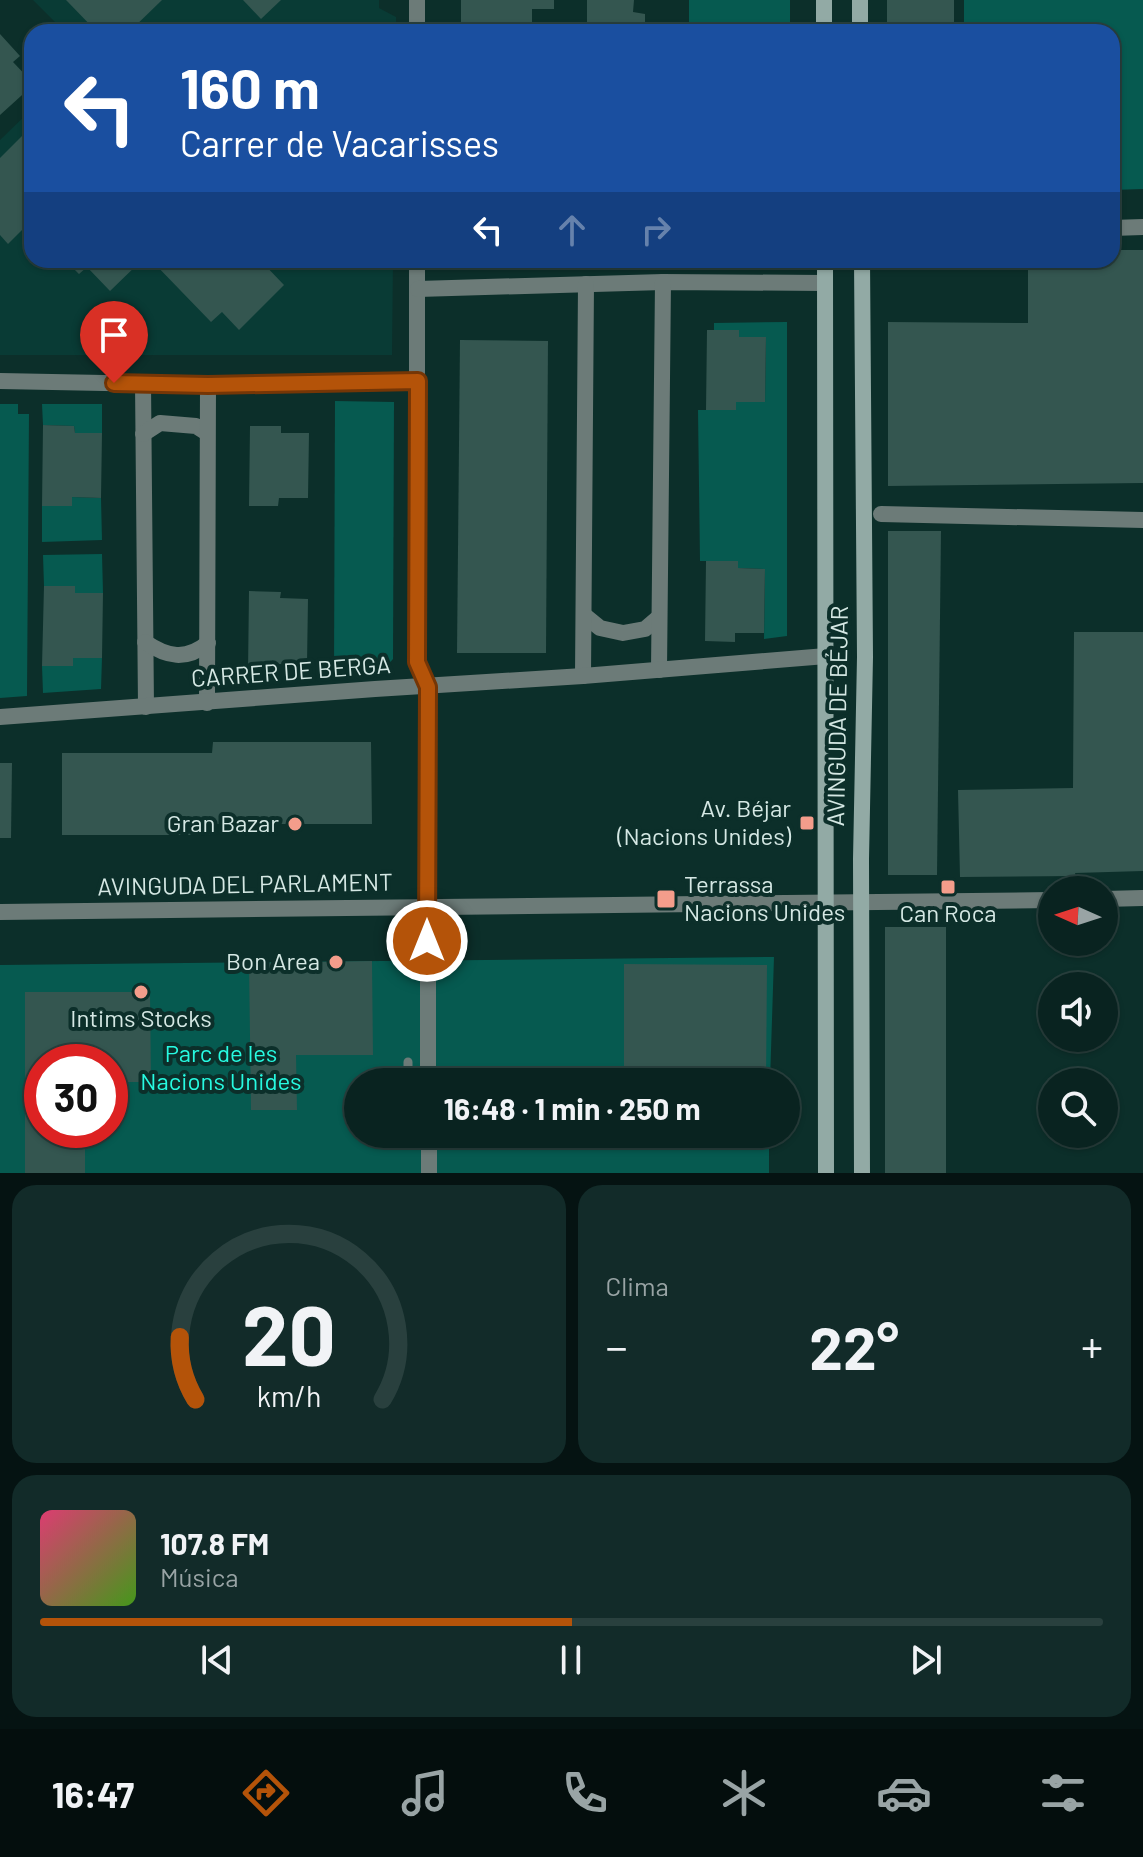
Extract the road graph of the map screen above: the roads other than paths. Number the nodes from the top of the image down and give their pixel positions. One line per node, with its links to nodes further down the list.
1 (417, 0): 4 (street)
2 (824, 0): 5 (main road)
3 (860, 0): 6 (main road)
4 (417, 24)
5 (824, 24)
6 (860, 24)
7 (1143, 227): 8 (street)
8 (1120, 228)
9 (417, 268): 15 (street)
10 (825, 268): 13 (main road, AVINGUDA DE BÉJAR)
11 (862, 268): 38 (main road, AVINGUDA DE BÉJAR)
12 (663, 282): 13 (street); 14 (street); 25 (street)
13 (824, 283): 28 (main road, AVINGUDA DE BÉJAR)
14 (586, 284): 15 (street); 24 (street)
15 (418, 289): 17 (street)
16 (0, 381): 18 (street)
17 (418, 381): 19 (street); 31 (street)
18 (143, 383): 19 (street); 21 (street)
19 (208, 385): 20 (street)
20 (207, 433): 21 (street); 27 (street)
21 (143, 434): 26 (street)
22 (881, 514): 23 (street)
23 (1143, 520)
24 (584, 615): 25 (street); 30 (street)
25 (659, 617): 29 (street)
26 (145, 642): 27 (street); 33 (street)
27 (208, 643): 32 (street)
28 (826, 656): 29 (street, CARRER DE BERGA); 39 (main road, AVINGUDA DE BÉJAR)
29 (659, 670): 30 (street, CARRER DE BERGA)
30 (583, 676): 31 (street, CARRER DE BERGA)
31 (428, 687): 32 (street, CARRER DE BERGA); 40 (street)
32 (207, 703): 33 (street, CARRER DE BERGA)
33 (146, 707): 34 (street, CARRER DE BERGA)
34 (0, 717)
35 (1143, 898): 36 (street)
36 (1118, 899)
37 (1038, 900): 38 (street, AVINGUDA DEL PARLAMENT)
38 (861, 902): 39 (street, AVINGUDA DEL PARLAMENT); 48 (main road, AVINGUDA DE BÉJAR)
39 (826, 903): 40 (street, AVINGUDA DEL PARLAMENT); 47 (main road, AVINGUDA DE BÉJAR)
40 (427, 908): 41 (street, AVINGUDA DEL PARLAMENT); 44 (street)
41 (0, 912)
42 (408, 1062): 43 (lane)
43 (408, 1068)
44 (428, 1068)
45 (429, 1148): 46 (street)
46 (429, 1173)
47 (826, 1173)
48 (862, 1173)

